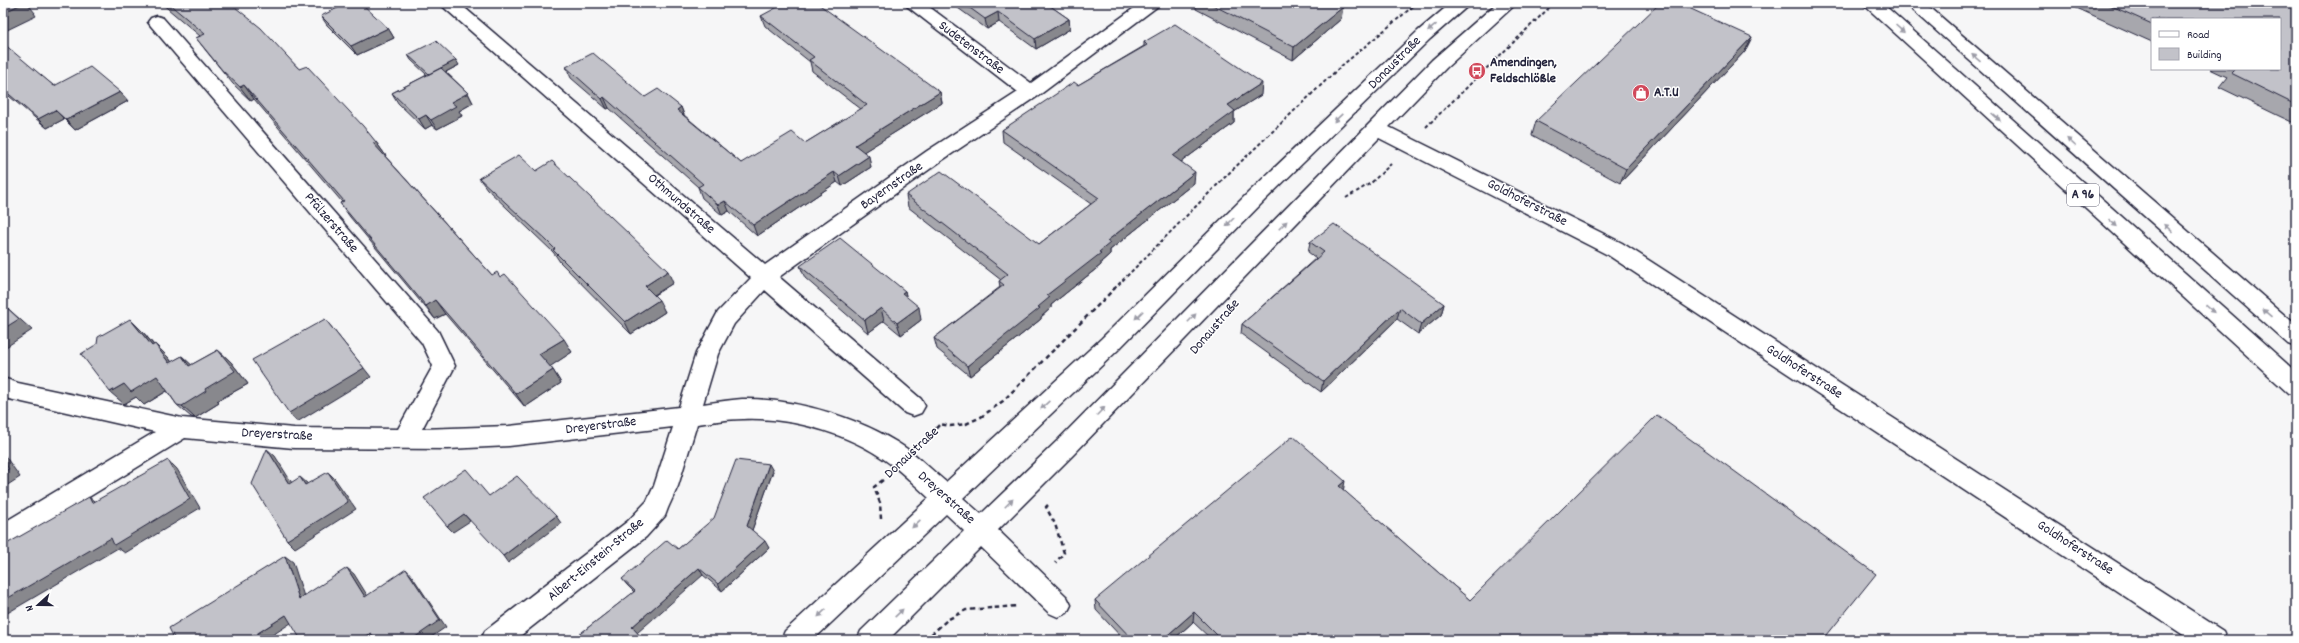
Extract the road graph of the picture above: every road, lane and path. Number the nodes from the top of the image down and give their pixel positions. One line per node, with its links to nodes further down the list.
1 (448, 3): 15 (main road, Othmundstraße)
2 (912, 3): 11 (main road, Sudetenstraße)
3 (1153, 3): 11 (main road, Bayernstraße)
4 (1417, 3): 23 (path, Donaustraße)
5 (1462, 3): 24 (main road, Donaustraße, one-way to 24)
6 (1508, 3): 12 (main road, Donaustraße)
7 (1554, 3): 13 (path)
8 (1871, 3): 17 (main road, A 96, one-way to 17)
9 (1914, 3): 16 (main road, A 96, one-way to 9)
10 (157, 22): 22 (main road, Pfälzerstraße)
11 (1030, 92): 15 (main road, Bayernstraße)
12 (1378, 129): 13 (main road, Goldhoferstraße); 27 (main road, Donaustraße, one-way to 12)
13 (1410, 144): 14 (path); 35 (main road, Goldhoferstraße)
14 (1341, 202)
15 (765, 276): 19 (main road, Othmundstraße); 20 (main road, Bayernstraße)
16 (2296, 338)
17 (2296, 386)
18 (8, 394): 21 (main road, Dreyerstraße)
19 (913, 406)
20 (688, 415): 22 (main road, Dreyerstraße); 23 (main road, Dreyerstraße); 31 (main road, Albert-Einstein-Straße)
21 (182, 428): 22 (main road, Dreyerstraße); 28 (main road)
22 (405, 438)
23 (905, 461): 24 (main road, Dreyerstraße); 26 (path, Donaustraße)
24 (945, 497): 27 (main road, Dreyerstraße); 32 (main road, Donaustraße, one-way to 32)
25 (1051, 501): 29 (path)
26 (880, 524)
27 (982, 530): 29 (main road, Dreyerstraße); 33 (main road, Donaustraße, one-way to 27)
28 (3, 536)
29 (1035, 585): 30 (main road, Dreyerstraße); 34 (path)
30 (1058, 605)
31 (494, 640)
32 (794, 640)
33 (870, 640)
34 (926, 640)
35 (2214, 640)

